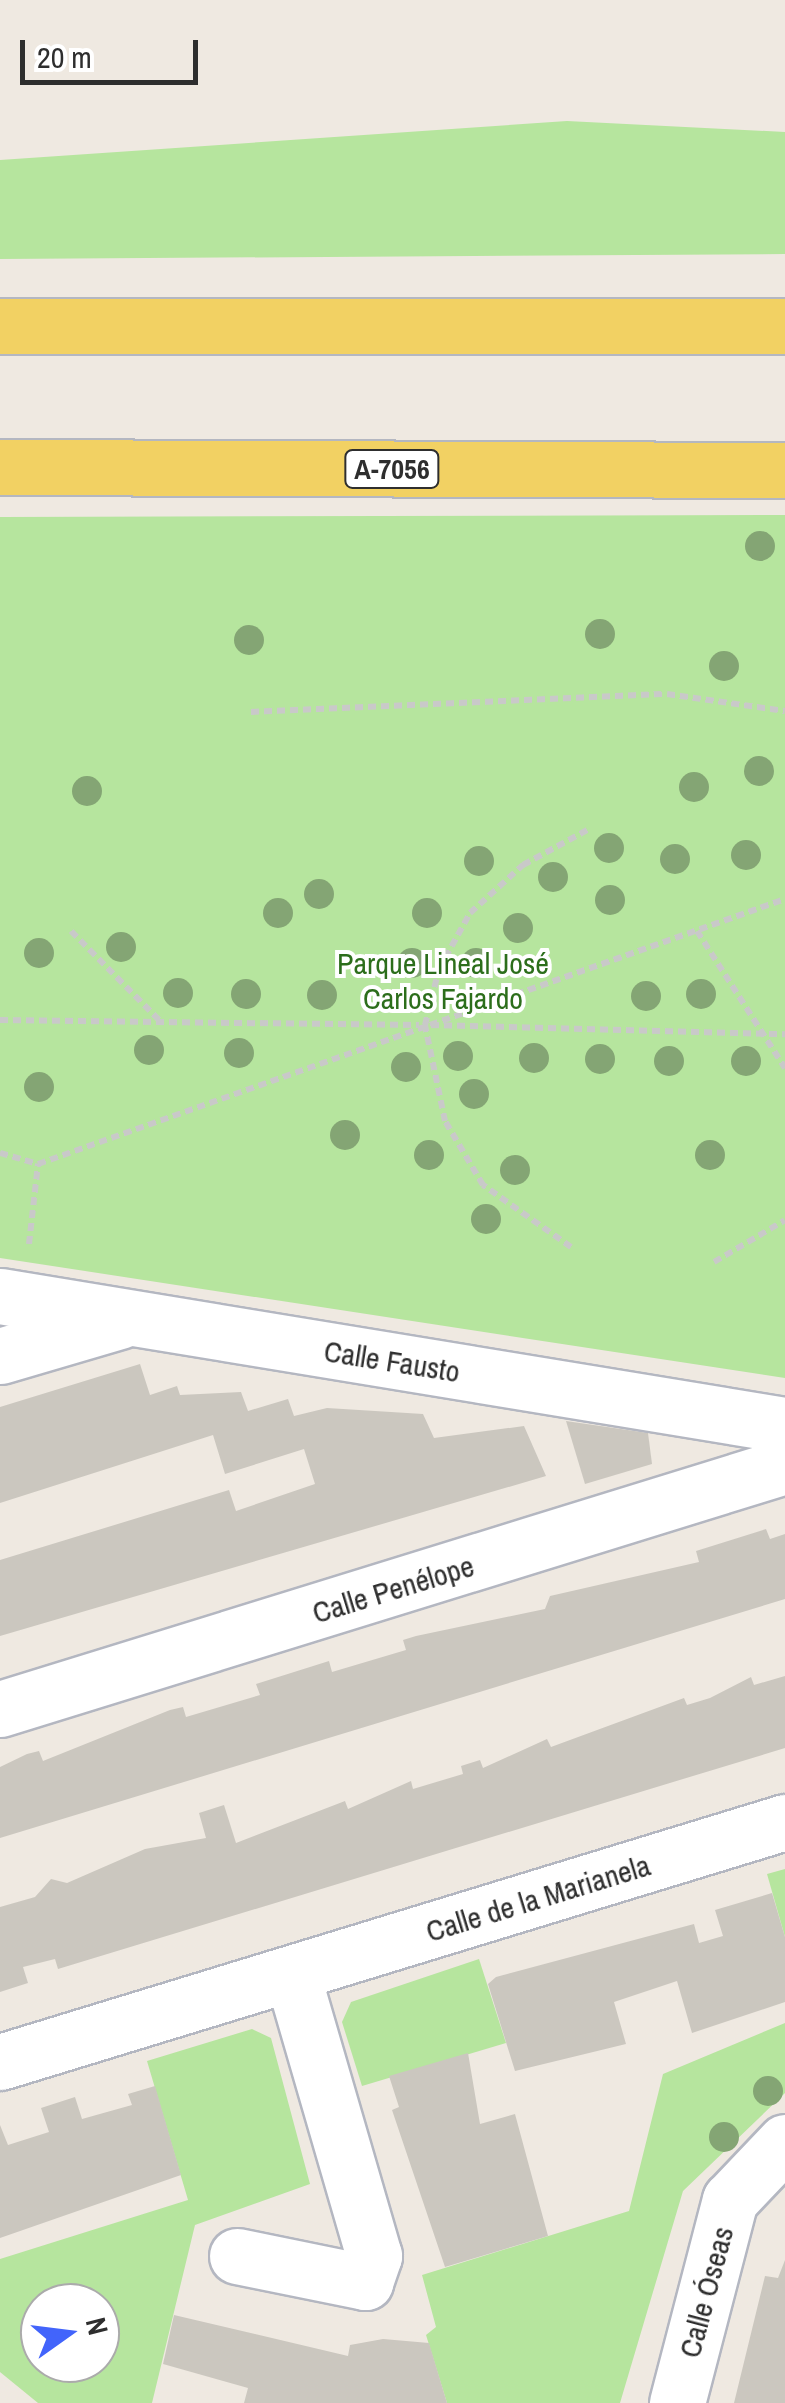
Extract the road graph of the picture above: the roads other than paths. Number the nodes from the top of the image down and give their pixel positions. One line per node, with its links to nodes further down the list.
1 (0, 326): 2 (main road)
2 (785, 326)
3 (0, 467): 4 (main road, A-7056)
4 (785, 470)
5 (10, 1298): 6 (street, Calle Fausto)
6 (132, 1318): 7 (street); 8 (street, Calle Fausto)
7 (0, 1356)
8 (785, 1425)
9 (785, 1466): 10 (street, Calle Penélope)
10 (0, 1709)
11 (785, 1822): 12 (street, Calle de la Marianela)
12 (292, 1974): 13 (street, Calle de la Marianela); 15 (street)
13 (0, 2062)
14 (785, 2142): 16 (street, Calle Óseas)
15 (237, 2256)
16 (677, 2403)

